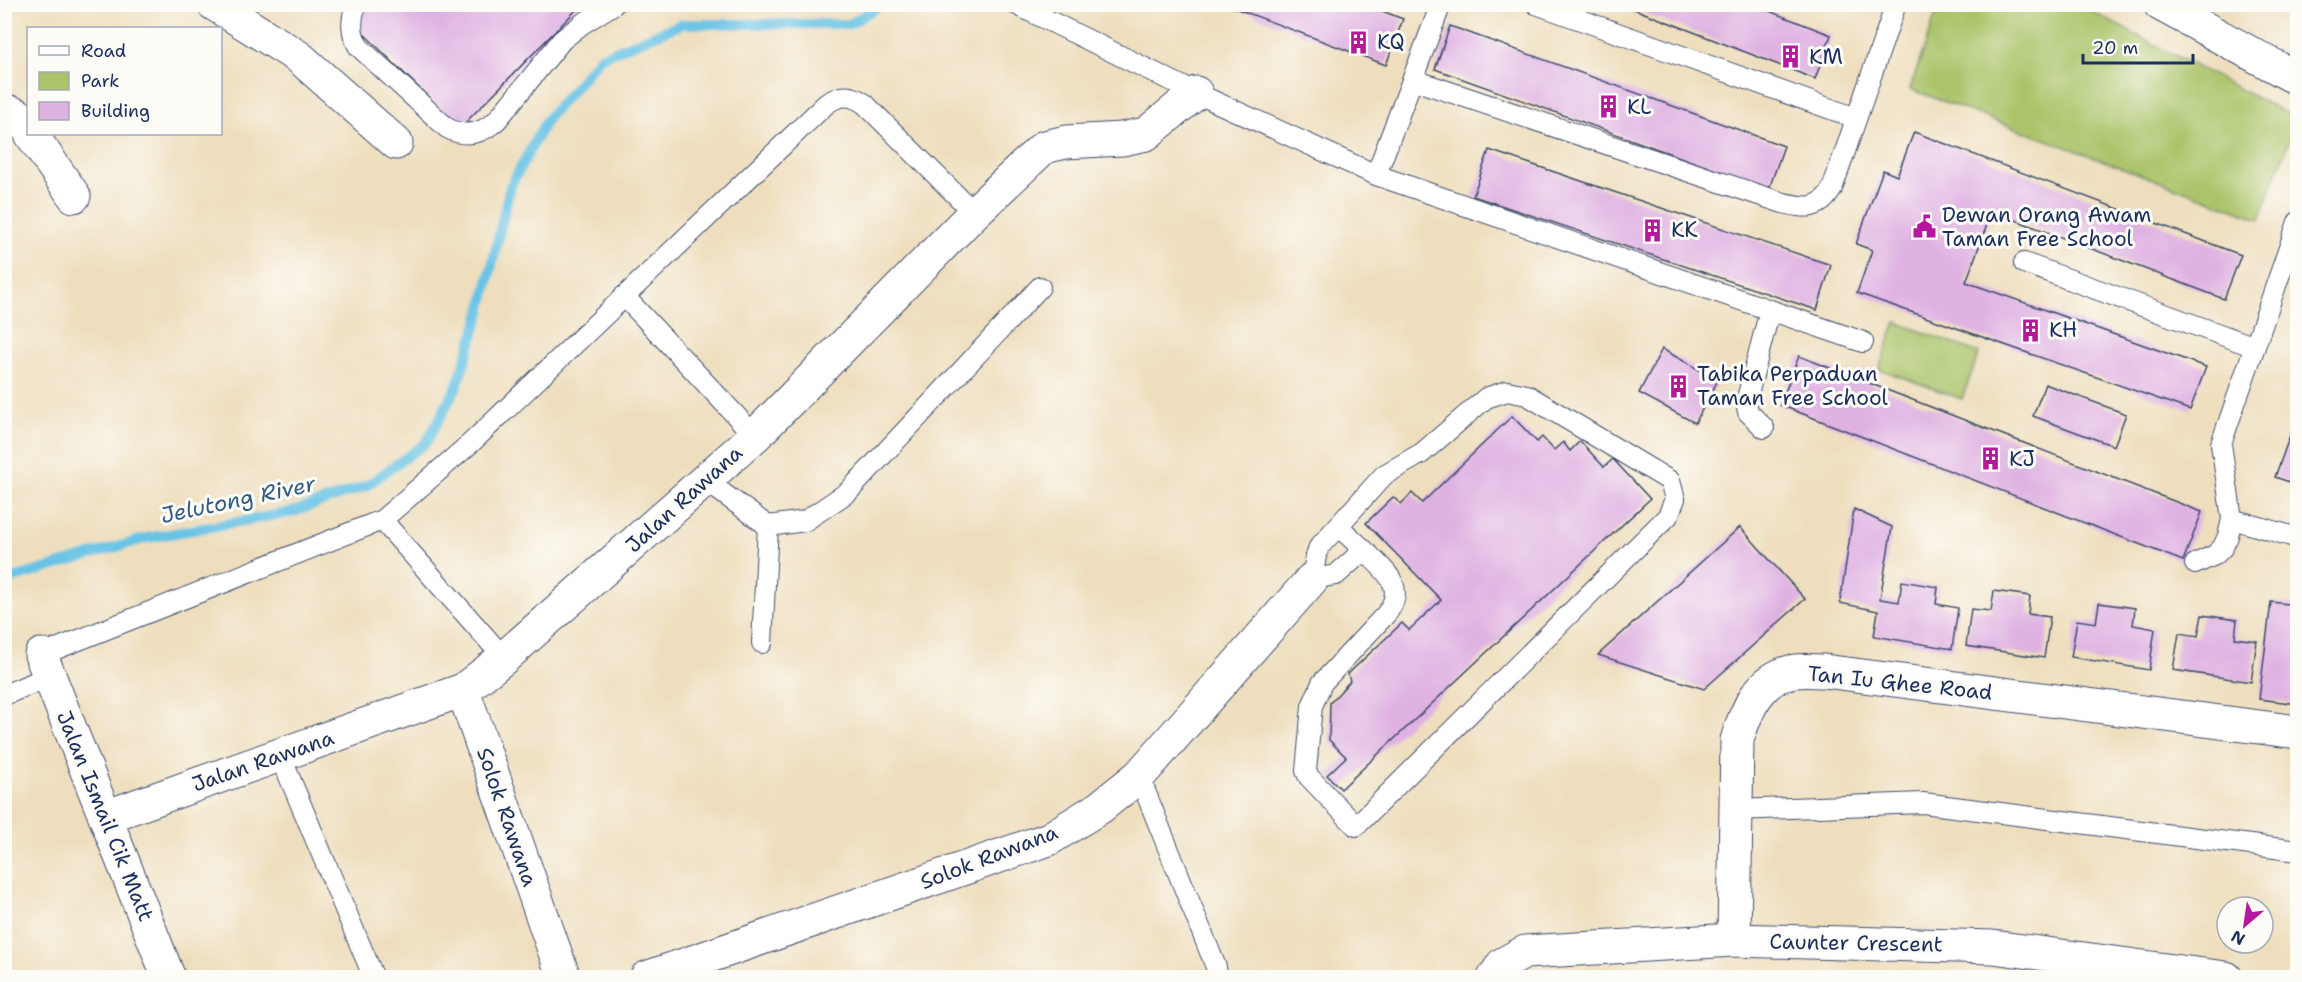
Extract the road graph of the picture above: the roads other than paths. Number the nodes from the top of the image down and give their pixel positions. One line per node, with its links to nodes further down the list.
1 (214, 4): 16 (street)
2 (356, 4): 3 (lane)
3 (614, 4)
4 (1015, 4): 11 (lane)
5 (1441, 4): 10 (lane)
6 (1536, 4): 13 (lane)
7 (1896, 4): 13 (lane)
8 (2160, 4): 9 (street)
9 (2298, 79)
10 (1414, 80): 13 (lane); 17 (lane)
11 (1196, 93): 17 (lane); 19 (street, Jalan Rawana)
12 (4, 110): 14 (street)
13 (1856, 118)
14 (27, 128)
15 (32, 135): 18 (street)
16 (396, 143)
17 (1376, 175): 25 (lane)
18 (74, 196)
19 (974, 213): 24 (lane); 29 (street, Jalan Rawana)
20 (2298, 222): 22 (lane)
21 (2024, 263): 27 (lane)
22 (2290, 267): 27 (lane)
23 (1040, 287): 33 (lane)
24 (624, 296): 29 (lane); 32 (lane)
25 (1770, 310): 26 (lane); 28 (lane)
26 (1863, 342)
27 (2254, 347): 31 (lane)
28 (1764, 428)
29 (755, 436): 30 (street, Jalan Rawana)
30 (706, 481): 33 (lane); 40 (street, Jalan Rawana)
31 (2232, 519): 35 (lane); 37 (lane)
32 (382, 520): 40 (lane); 41 (lane)
33 (768, 526): 39 (lane)
34 (1338, 526): 36 (lane); 36 (lane); 38 (lane)
35 (2298, 538)
36 (1364, 550): 38 (lane)
37 (2195, 564)
38 (1312, 579): 46 (street, Solok Rawana)
39 (762, 643)
40 (504, 658): 42 (street, Jalan Rawana)
41 (45, 666): 43 (lane); 48 (street, Jalan Ismail Cik Matt)
42 (463, 690): 45 (street, Jalan Rawana); 53 (street, Solok Rawana)
43 (4, 695)
44 (2298, 732): 47 (street, Tan Iu Ghee Road)
45 (280, 755): 48 (street, Jalan Rawana); 52 (lane)
46 (1139, 776): 54 (street, Solok Rawana); 55 (lane)
47 (1736, 810): 49 (lane); 50 (street, Tan Iu Ghee Road)
48 (105, 817): 51 (street, Jalan Ismail Cik Matt)
49 (2298, 851)
50 (1734, 940): 56 (street, Caunter Crescent); 57 (street, Caunter Crescent)
51 (169, 978)
52 (374, 978)
53 (564, 978)
54 (646, 978)
55 (1217, 978)
56 (1494, 978)
57 (2226, 978)

